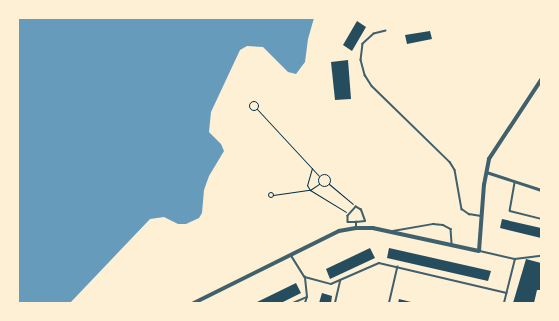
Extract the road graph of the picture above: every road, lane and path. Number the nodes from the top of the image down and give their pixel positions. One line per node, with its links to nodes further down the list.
1 (386, 31): 15 (lane)
2 (541, 80): 5 (street)
3 (257, 109): 3 (path); 4 (path)
4 (312, 168): 6 (path); 10 (path)
5 (486, 172): 7 (street); 15 (street)
6 (320, 176): 8 (path); 9 (path)
7 (516, 183): 11 (street); 16 (lane)
8 (319, 184): 9 (path); 10 (path)
9 (329, 184): 13 (path)
10 (310, 190): 12 (path); 14 (path)
11 (541, 190)
12 (273, 195)
13 (356, 207): 14 (lane); 17 (lane)
14 (350, 214): 17 (lane)
15 (482, 216): 21 (street)
16 (541, 219)
17 (356, 222): 18 (lane)
18 (356, 228): 19 (street); 22 (street)
19 (391, 232): 20 (street); 20 (lane)
20 (452, 245): 21 (street)
21 (479, 251): 24 (lane)
22 (291, 254): 26 (lane); 30 (street)
23 (541, 256): 24 (lane)
24 (515, 259): 28 (lane)
25 (397, 267): 27 (lane); 28 (lane); 34 (lane)
26 (305, 277): 27 (lane); 29 (lane)
27 (340, 280): 33 (lane)
28 (506, 293): 35 (lane)
29 (307, 297): 31 (lane); 32 (lane)
30 (194, 303)
31 (293, 303)
32 (305, 303)
33 (335, 303)
34 (389, 303)
35 (504, 303)

